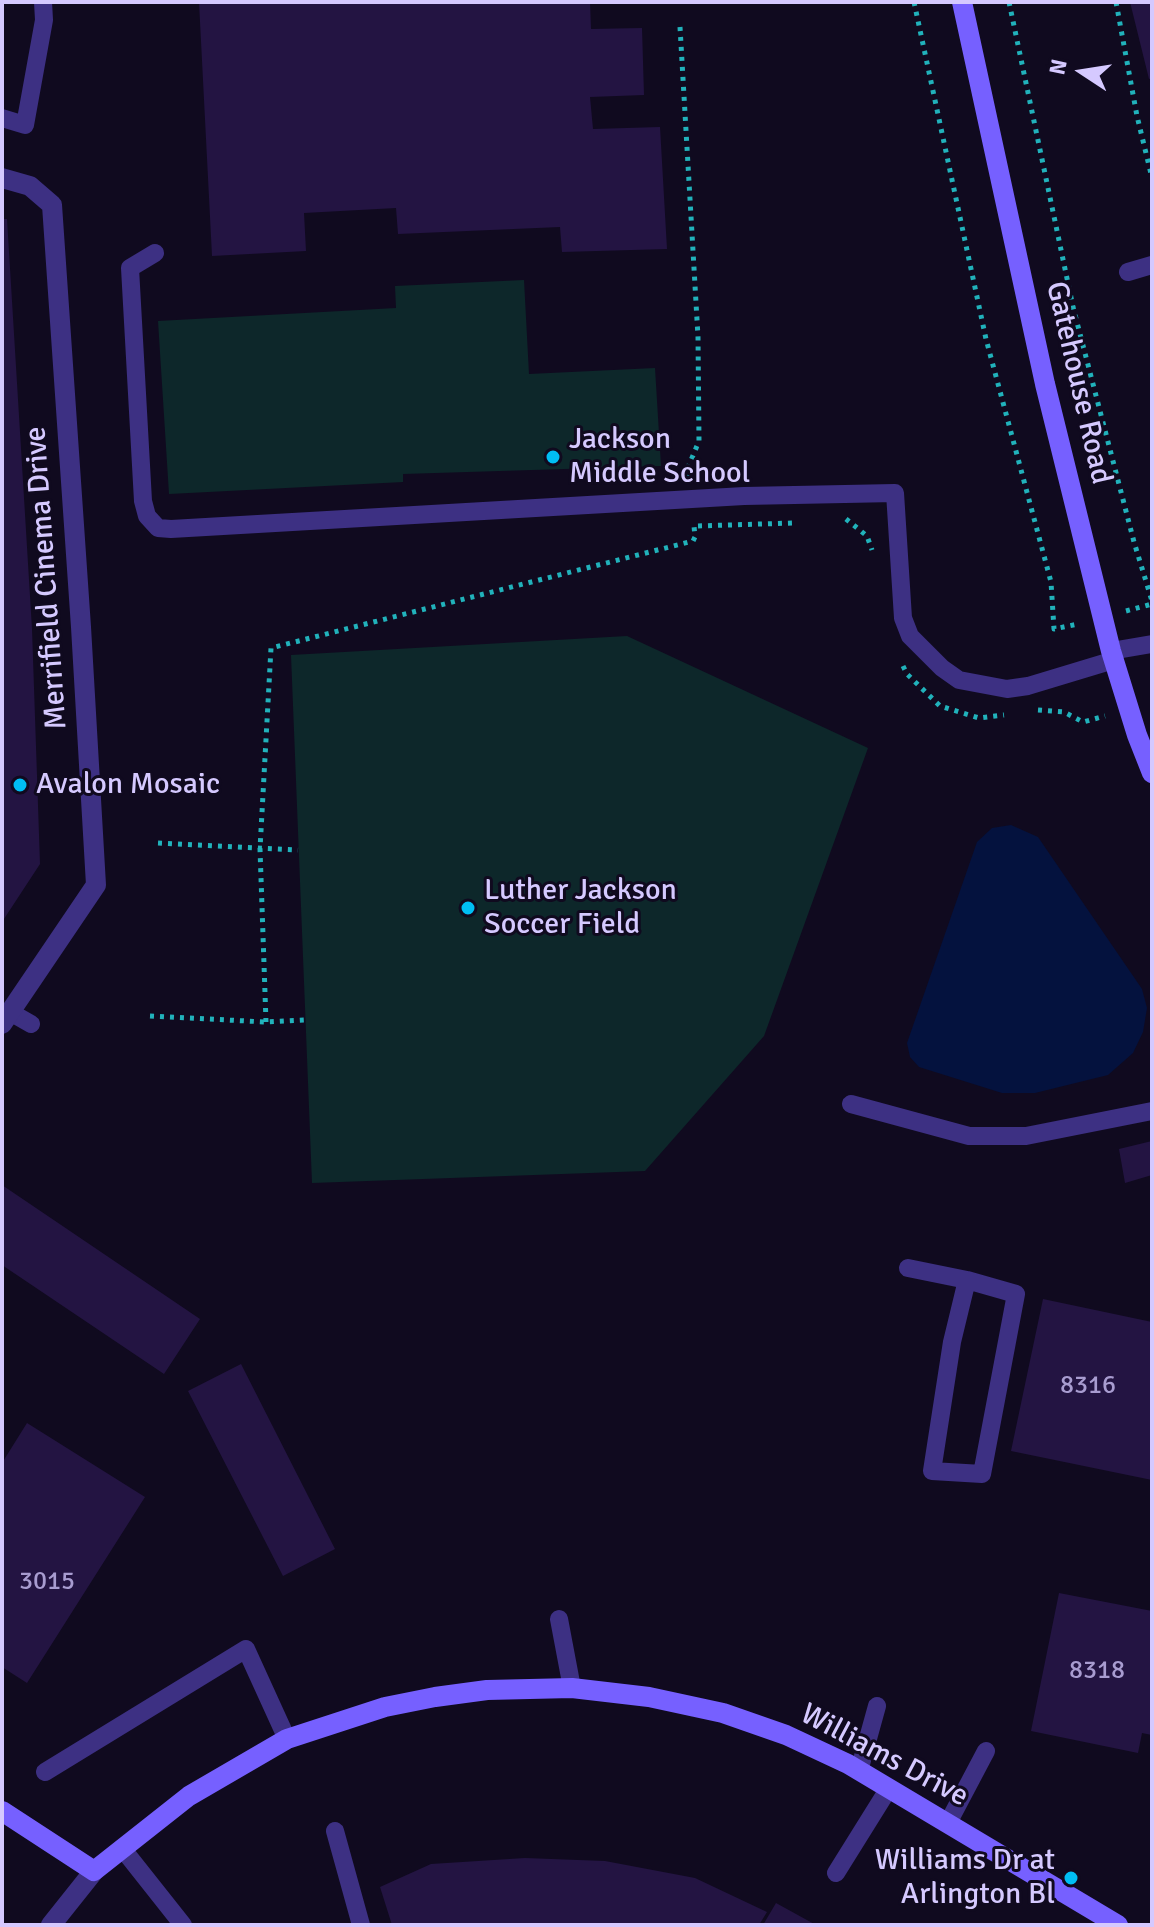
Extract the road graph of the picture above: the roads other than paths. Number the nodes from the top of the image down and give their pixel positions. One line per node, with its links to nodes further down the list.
1 (43, 2): 3 (lane)
2 (962, 2): 9 (street, Gatehouse Road)
3 (2, 118)
4 (2, 178): 11 (street, Merrifield Cinema Drive)
5 (155, 253): 9 (lane)
6 (1152, 265): 7 (lane)
7 (1128, 272)
8 (1152, 644): 9 (lane)
9 (1113, 655): 10 (street, Gatehouse Road)
10 (1152, 773)
11 (6, 1018): 12 (lane)
12 (31, 1024)
13 (851, 1104): 14 (lane)
14 (1152, 1111)
15 (908, 1268): 16 (lane)
16 (967, 1280): 16 (lane)
17 (559, 1619): 18 (lane)
18 (572, 1688): 20 (street, Williams Drive); 22 (street, Williams Drive)
19 (877, 1706): 22 (lane)
20 (287, 1739): 23 (lane); 28 (street, Williams Drive)
21 (986, 1751): 26 (lane)
22 (859, 1771): 24 (street, Williams Drive)
23 (45, 1772)
24 (889, 1788): 26 (street, Williams Drive); 30 (lane)
25 (2, 1811): 29 (street)
26 (948, 1823): 34 (street, Williams Drive)
27 (335, 1831): 33 (lane)
28 (122, 1848): 29 (street, Williams Drive); 32 (lane)
29 (94, 1871): 31 (street, Williams Drive)
30 (836, 1873)
31 (51, 1925)
32 (183, 1925)
33 (361, 1925)
34 (1118, 1925)

